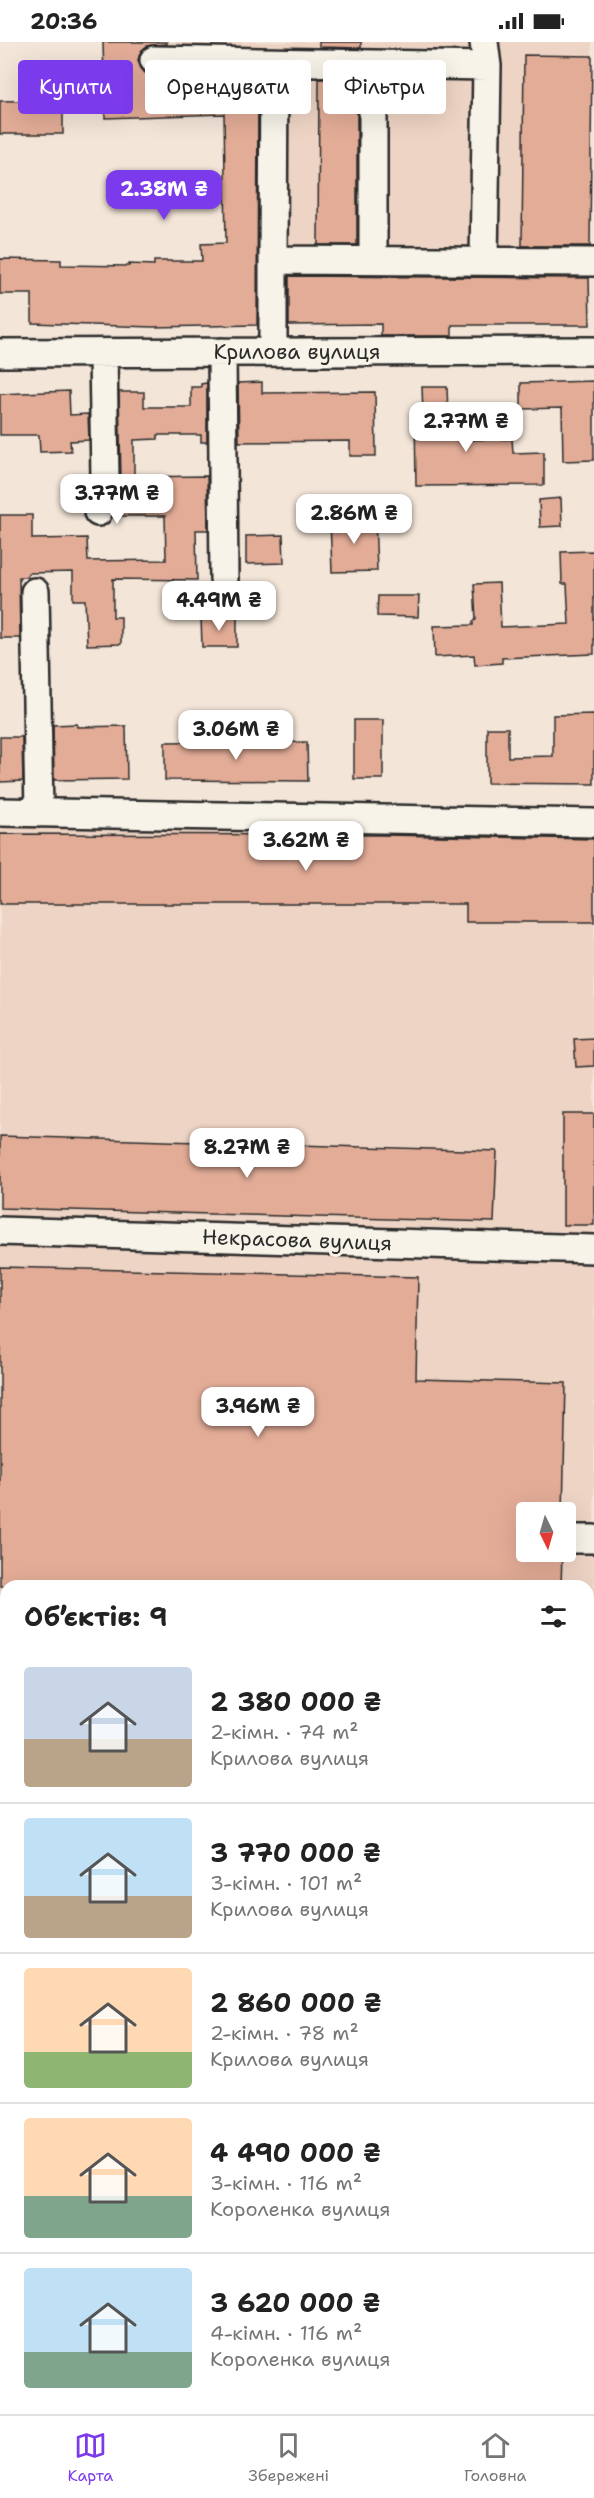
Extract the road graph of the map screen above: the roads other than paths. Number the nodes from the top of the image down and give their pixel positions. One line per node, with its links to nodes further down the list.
1 (485, 54): 2 (street); 7 (street)
2 (418, 60)
3 (274, 114): 5 (street)
4 (373, 114): 6 (street)
5 (273, 260): 6 (street); 11 (street)
6 (373, 260): 7 (street)
7 (484, 261): 8 (street)
8 (594, 262)
9 (594, 351): 11 (street, Крилова вулиця)
10 (222, 352): 11 (street, Крилова вулиця); 13 (street, Крилова вулиця); 15 (street)
11 (273, 352)
12 (0, 353): 13 (street, Крилова вулиця)
13 (103, 353): 14 (street)
14 (98, 512)
15 (224, 579)
16 (35, 592): 18 (street)
17 (0, 812): 18 (street)
18 (39, 813): 19 (street)
19 (594, 823)
20 (0, 1231): 21 (street, Некрасова вулиця)
21 (594, 1249)

